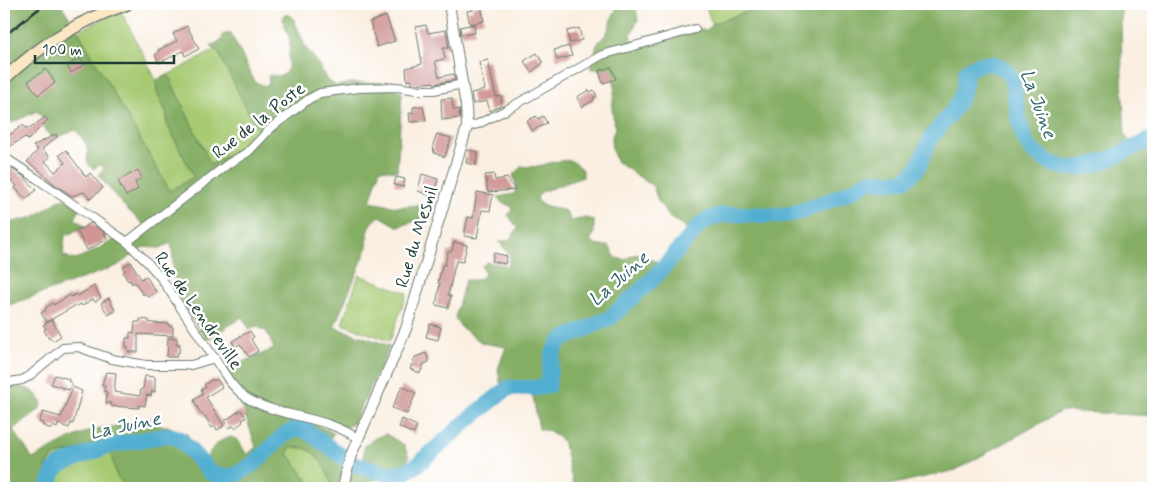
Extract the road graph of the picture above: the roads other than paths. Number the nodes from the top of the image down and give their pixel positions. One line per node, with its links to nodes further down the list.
1 (127, 4): 4 (main road)
2 (449, 4): 5 (street, Rue du Mesnil)
3 (695, 29): 6 (street)
4 (4, 79)
5 (463, 84): 6 (street, Rue du Mesnil); 8 (street, Rue de la Poste)
6 (467, 127): 11 (street, Rue du Mesnil)
7 (4, 157): 8 (street, Rue de Lendreville)
8 (127, 242): 9 (street, Rue de Lendreville)
9 (215, 358): 10 (street); 11 (street, Rue de Lendreville)
10 (4, 383)
11 (357, 438): 12 (street, Rue du Mesnil)
12 (345, 488)

